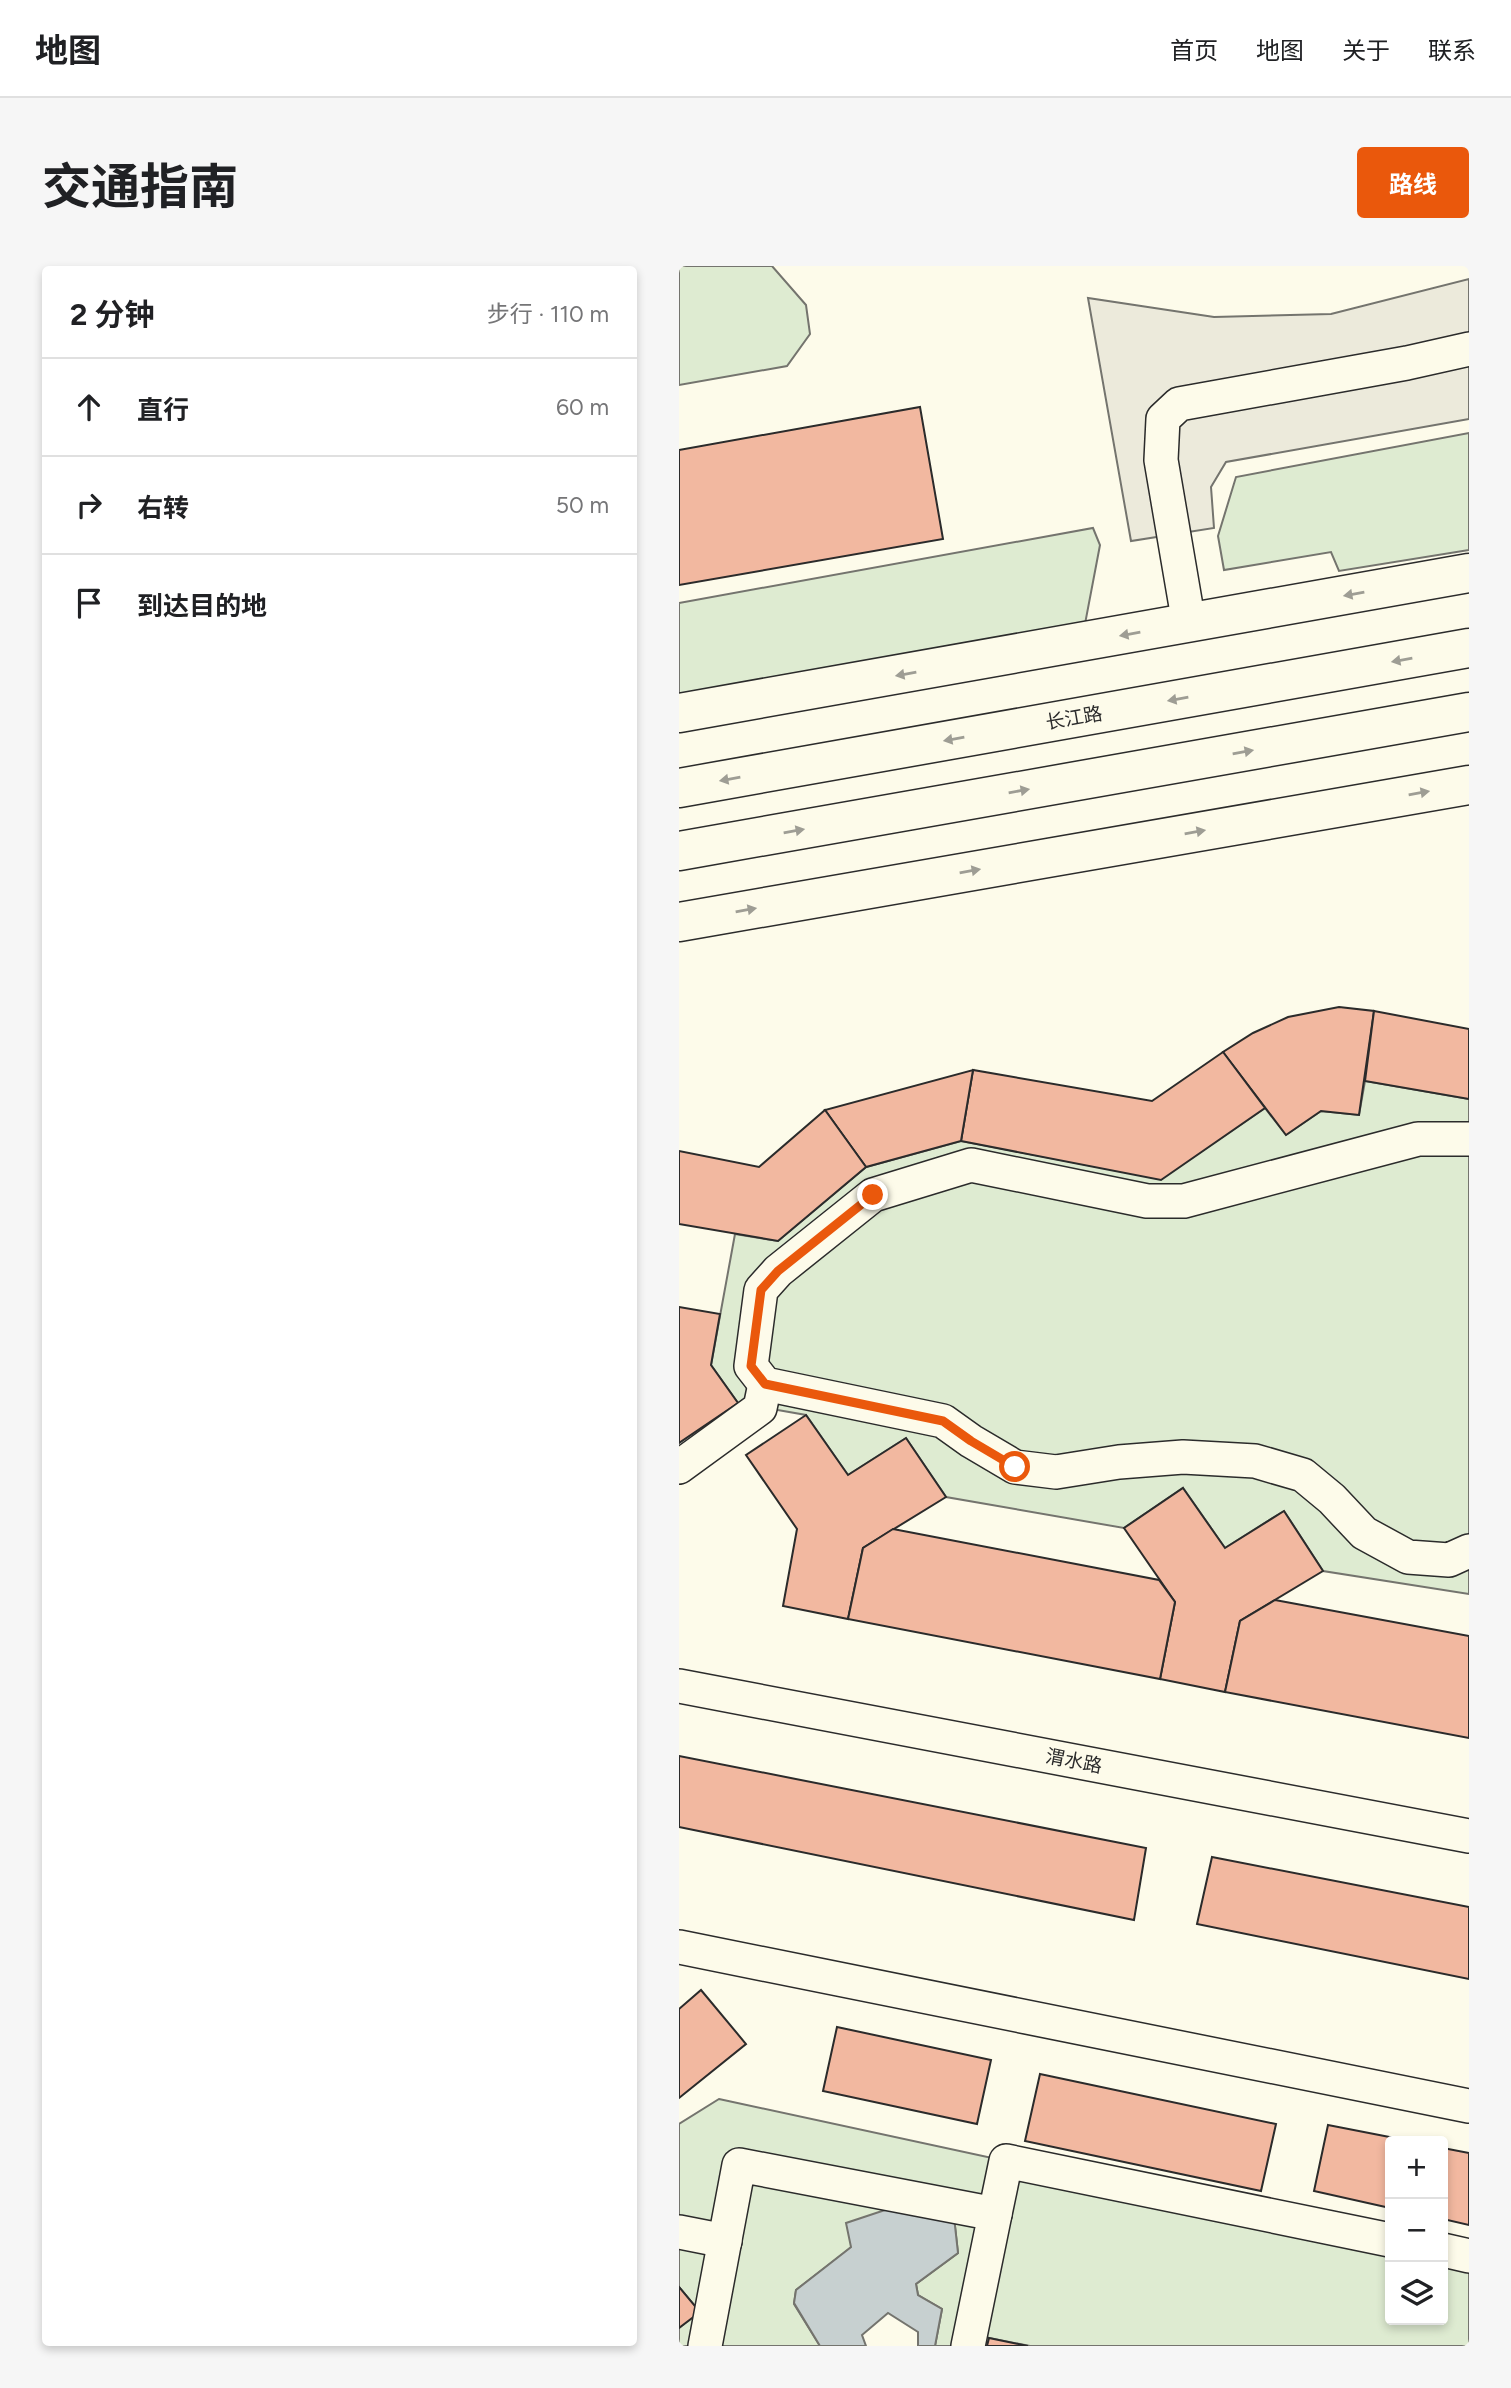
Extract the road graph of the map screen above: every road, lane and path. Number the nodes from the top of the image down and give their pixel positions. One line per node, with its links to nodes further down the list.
1 (1469, 349): 3 (street)
2 (1469, 573): 3 (main road, one-way to 3)
3 (1189, 624): 6 (main road, one-way to 6)
4 (1469, 648): 8 (main road, 长江路, one-way to 8)
5 (1469, 712): 9 (main road, one-way to 5)
6 (679, 713)
7 (1469, 785): 10 (main road, one-way to 7)
8 (679, 788)
9 (679, 851)
10 (679, 922)
11 (1469, 1139): 12 (street)
12 (765, 1384): 13 (street); 14 (street)
13 (679, 1467)
14 (1469, 1551)
15 (679, 1686): 16 (street, 渭水路)
16 (1469, 1836)
17 (679, 1947): 18 (street)
18 (1469, 2106)
19 (995, 2214): 21 (street); 22 (street); 26 (street)
20 (679, 2232): 22 (street)
21 (1385, 2239)
22 (725, 2241): 25 (street)
23 (1448, 2251): 24 (street)
24 (1469, 2256)
25 (705, 2346)
26 (968, 2346)

